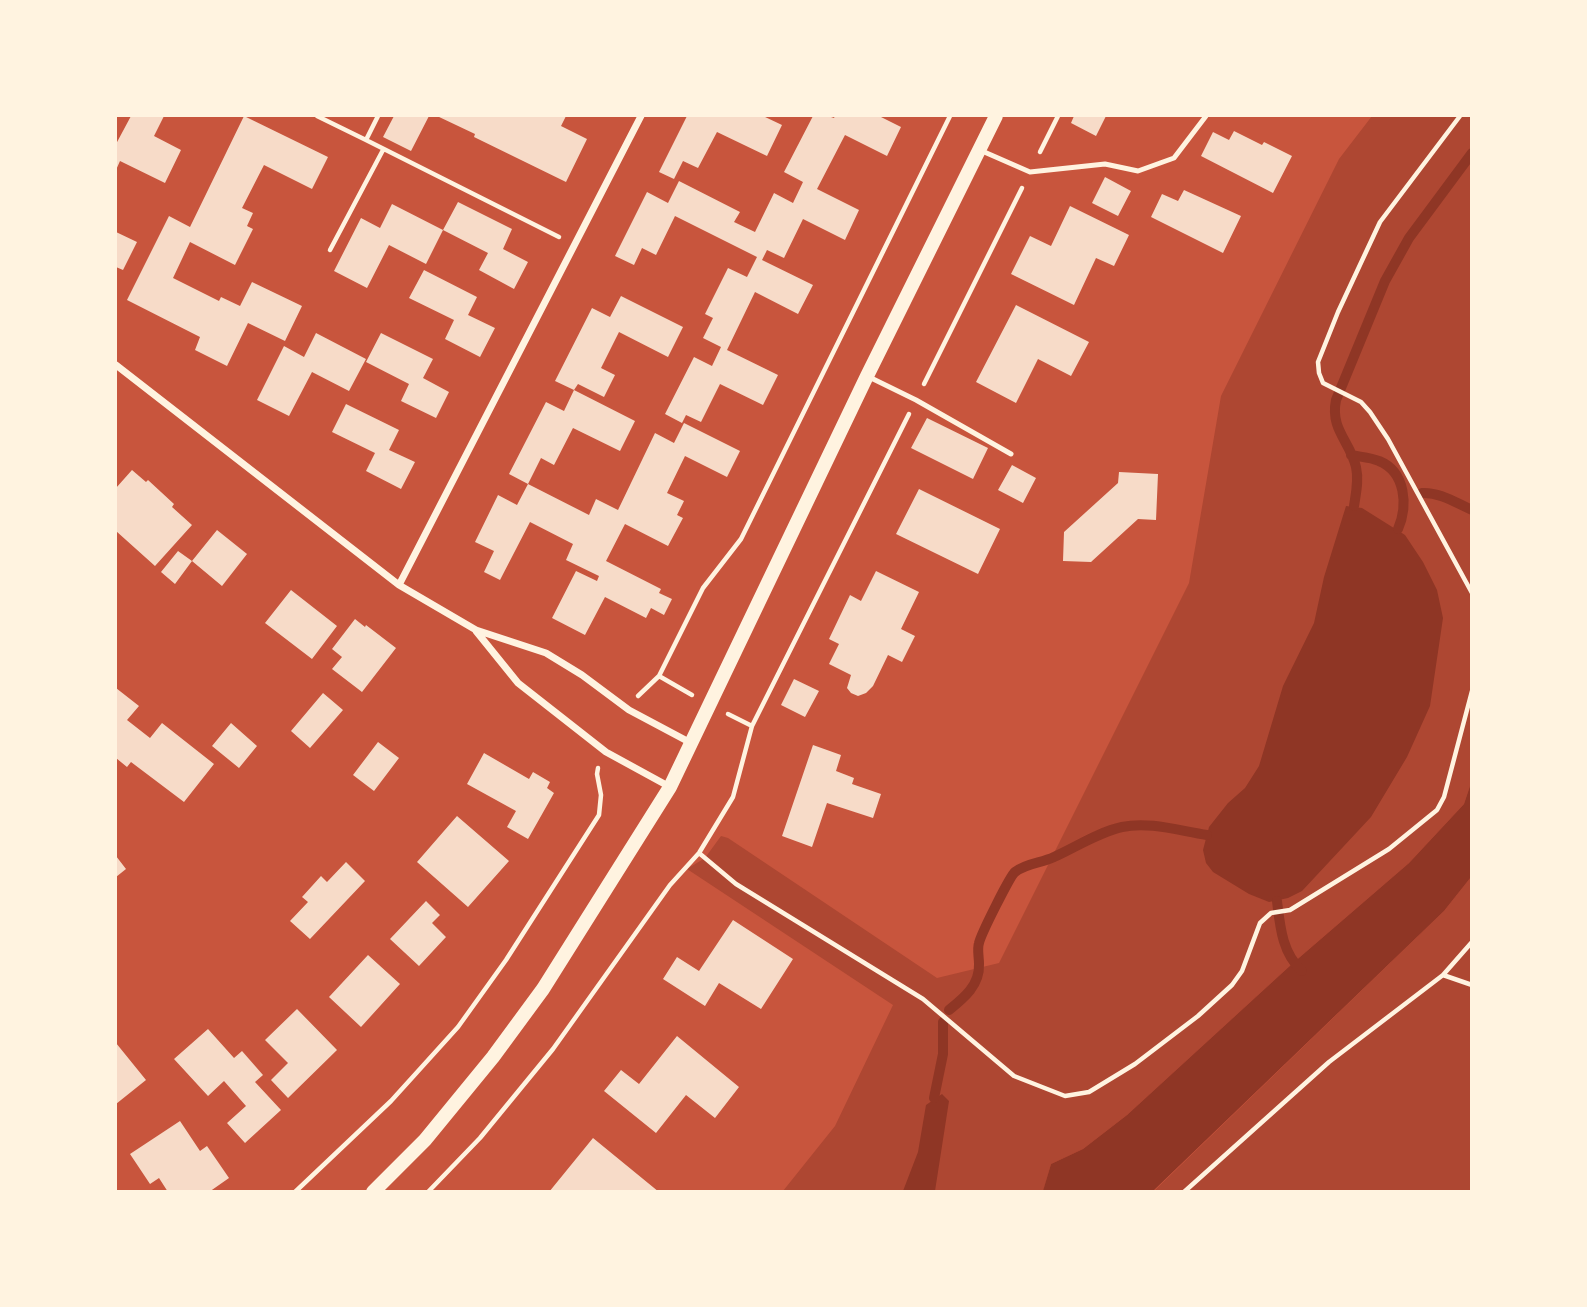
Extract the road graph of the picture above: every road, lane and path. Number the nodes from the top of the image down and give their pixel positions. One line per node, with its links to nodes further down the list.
1 (317, 116): 9 (path)
2 (378, 116): 9 (path)
3 (641, 116): 13 (street)
4 (950, 116): 22 (path)
5 (996, 116): 10 (main road)
6 (1058, 116): 12 (path)
7 (1206, 116): 12 (lane)
8 (1460, 116): 20 (path)
9 (366, 140): 11 (path)
10 (979, 149): 12 (lane); 16 (main road)
11 (383, 150): 13 (path); 14 (path)
12 (1030, 172): 17 (path)
13 (576, 246): 19 (street)
14 (330, 250)
15 (116, 365): 19 (street)
16 (867, 376): 17 (lane); 28 (main road)
17 (916, 400): 18 (lane); 27 (path)
18 (1011, 454)
19 (399, 585): 21 (street)
20 (1472, 593)
21 (476, 630): 28 (street); 30 (street)
22 (659, 676): 23 (path); 25 (path)
23 (679, 688)
24 (1472, 691): 31 (path)
25 (634, 700)
26 (740, 720): 27 (path)
27 (752, 726): 31 (path)
28 (692, 743): 30 (main road)
29 (599, 764): 35 (path)
30 (670, 787): 36 (main road)
31 (699, 853): 37 (path)
32 (1472, 942): 33 (path)
33 (1443, 975): 34 (path); 38 (path)
34 (1472, 985)
35 (295, 1192)
36 (373, 1192)
37 (428, 1192)
38 (1184, 1192)

